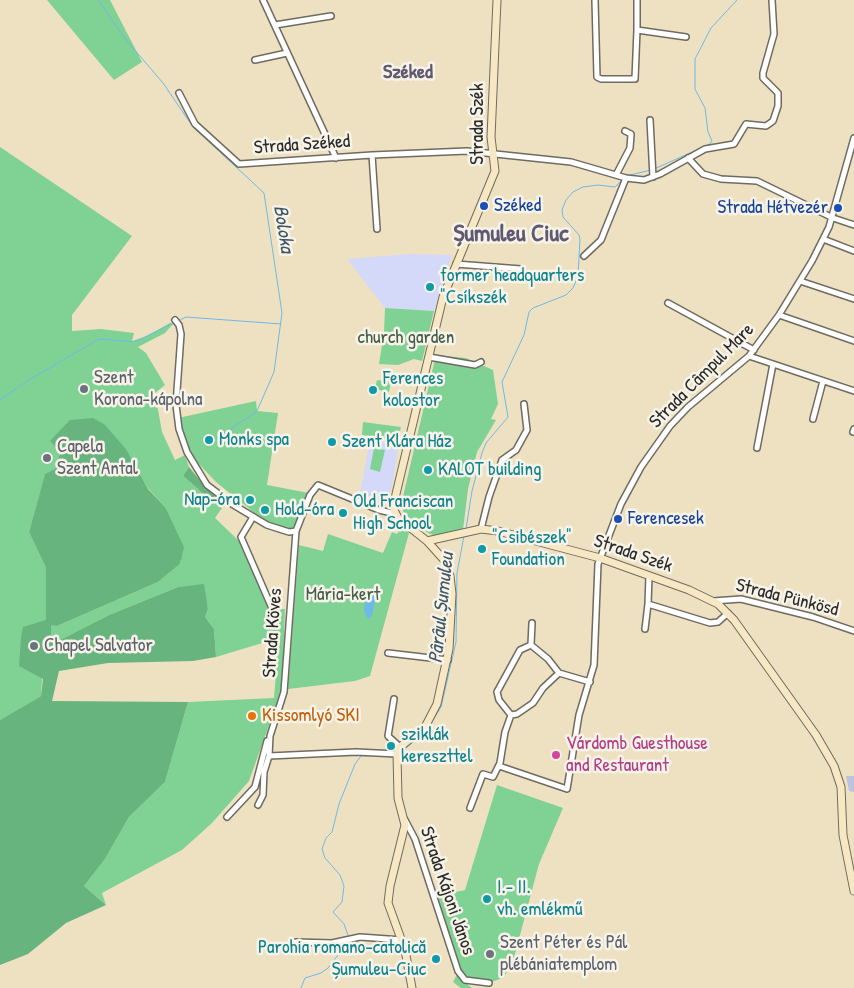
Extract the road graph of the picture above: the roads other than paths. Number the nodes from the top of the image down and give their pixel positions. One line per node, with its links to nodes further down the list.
1 (263, 0): 7 (street)
2 (497, 0): 16 (street, Strada Szék)
3 (595, 0): 8 (street)
4 (637, 0): 8 (street)
5 (772, 0): 19 (street)
6 (330, 16): 7 (street)
7 (275, 25): 10 (street)
8 (637, 30): 9 (street)
9 (686, 37)
10 (287, 53): 11 (street); 18 (street)
11 (255, 60)
12 (179, 93): 18 (street, Strada Széked)
13 (650, 120): 22 (street)
14 (625, 131): 23 (street)
15 (854, 138): 20 (street, Strada Câmpul Mare)
16 (493, 153): 17 (street, Strada Széked); 23 (street, Strada Széked); 31 (street, Strada Szék)
17 (372, 155): 18 (street, Strada Széked); 27 (street, Strada Széked)
18 (336, 158)
19 (688, 158): 22 (street); 25 (street)
20 (846, 167): 21 (street); 25 (street, Strada Câmpul Mare)
21 (854, 170)
22 (653, 172): 24 (street, Strada Széked)
23 (616, 175): 24 (street, Strada Széked)
24 (626, 178): 30 (street)
25 (832, 218): 26 (street); 28 (street, Strada Câmpul Mare)
26 (854, 225)
27 (377, 229)
28 (823, 239): 29 (street); 33 (street, Strada Câmpul Mare)
29 (854, 251)
30 (584, 256)
31 (456, 264): 32 (street); 41 (street, Strada Szék)
32 (521, 269)
33 (800, 281): 34 (street); 36 (street, Strada Câmpul Mare)
34 (854, 299)
35 (668, 303): 39 (street)
36 (780, 315): 38 (street); 39 (street, Strada Câmpul Mare)
37 (175, 320): 50 (street)
38 (854, 341)
39 (754, 350): 40 (street, Strada Câmpul Mare)
40 (749, 356): 43 (street); 54 (street, Strada Câmpul Mare)
41 (429, 357): 42 (street); 49 (street, Strada Szék)
42 (481, 362)
43 (773, 364): 44 (street); 48 (street)
44 (823, 381): 45 (street); 47 (street)
45 (854, 392)
46 (524, 404): 51 (street)
47 (813, 419)
48 (757, 448)
49 (396, 514): 52 (street, Strada Köves); 53 (street)
50 (253, 517): 52 (street); 58 (street)
51 (481, 529): 53 (street, Strada Szék); 54 (street, Strada Szék)
52 (296, 531): 70 (street, Strada Köves)
53 (427, 542): 65 (street)
54 (600, 558): 55 (street, Strada Szék); 67 (street, Strada Câmpul Mare)
55 (649, 576): 56 (street, Strada Szék); 57 (street)
56 (713, 601): 59 (street, Strada Szék); 62 (street, Strada Pünkösd)
57 (648, 604): 59 (street); 61 (street)
58 (271, 606)
59 (728, 612): 80 (street, Strada Szék)
60 (532, 623): 63 (street)
61 (645, 628)
62 (854, 631)
63 (532, 645): 66 (street); 69 (street)
64 (388, 653): 65 (street)
65 (448, 660): 71 (street)
66 (559, 673): 67 (street); 69 (street)
67 (590, 682): 73 (street, Strada Câmpul Mare)
68 (394, 699): 71 (street, Strada Kájoni János)
69 (511, 715): 73 (street)
70 (270, 736): 72 (street, Strada Köves); 74 (street, Strada Köves)
71 (398, 753): 72 (street); 79 (street, Strada Kájoni János)
72 (269, 756): 75 (street, Strada Köves)
73 (499, 766): 77 (street)
74 (256, 783): 75 (street); 78 (street, Strada Köves)
75 (263, 783): 76 (street, Strada Köves)
76 (258, 805)
77 (470, 808)
78 (227, 817)
79 (403, 818): 81 (street, Strada Kájoni János); 83 (street, Strada Kájoni János)
80 (854, 891)
81 (402, 940): 82 (street); 84 (street, Strada Kájoni János)
82 (296, 942)
83 (489, 984)
84 (412, 988)

